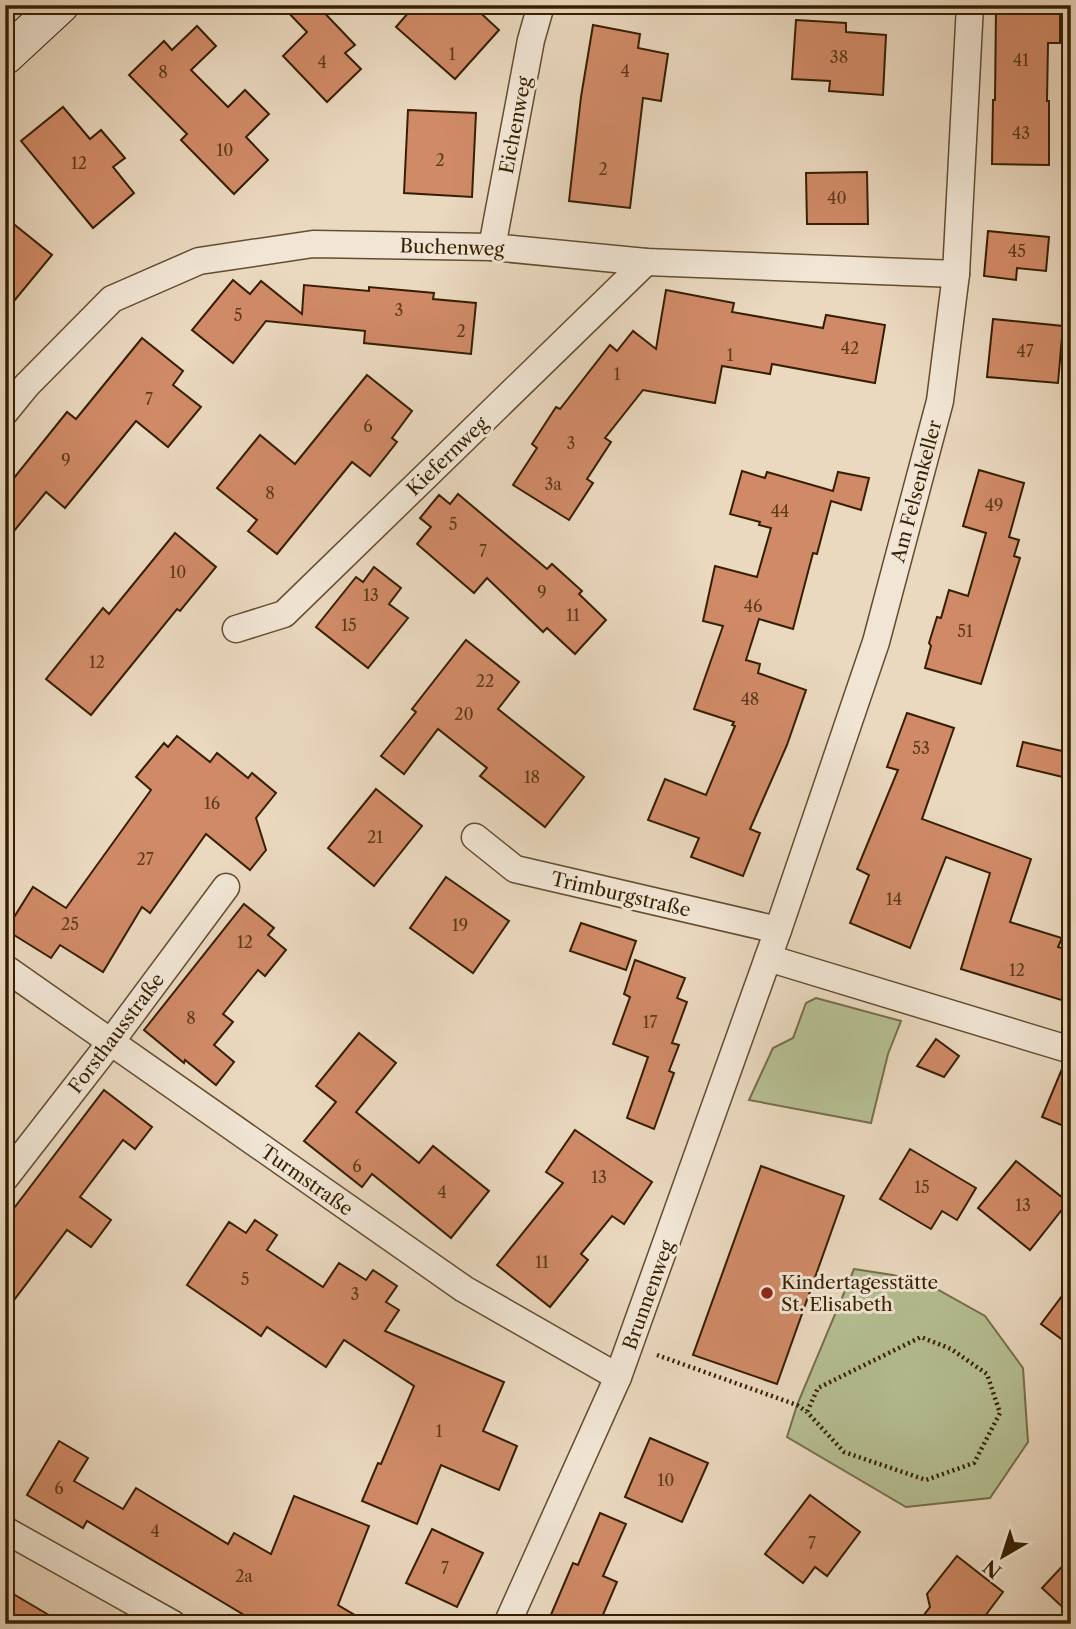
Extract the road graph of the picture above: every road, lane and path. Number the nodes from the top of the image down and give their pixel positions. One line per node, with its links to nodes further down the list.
1 (60, 5): 4 (main road)
2 (541, 5): 5 (street, Eichenweg)
3 (970, 5): 7 (street, Am Felsenkeller)
4 (5, 56)
5 (492, 247): 6 (street, Buchenweg); 8 (street, Buchenweg)
6 (646, 262): 7 (street, Buchenweg); 9 (street, Kiefernweg)
7 (956, 274): 12 (street, Am Felsenkeller)
8 (5, 412)
9 (236, 629)
10 (475, 837): 12 (street, Trimburgstraße)
11 (226, 887): 15 (street, Forsthausstraße)
12 (778, 930): 13 (street, Am Felsenkeller)
13 (768, 958): 16 (street); 18 (street, Brunnenweg)
14 (5, 968): 15 (street, Turmstraße)
15 (110, 1042): 17 (street, Forsthausstraße); 19 (street, Turmstraße)
16 (1071, 1050)
17 (5, 1178)
18 (629, 1346): 19 (street, Brunnenweg); 20 (path)
19 (618, 1377): 23 (street, Brunnenweg)
20 (807, 1412): 20 (path)
21 (5, 1530): 22 (street)
22 (173, 1624)
23 (507, 1624)

